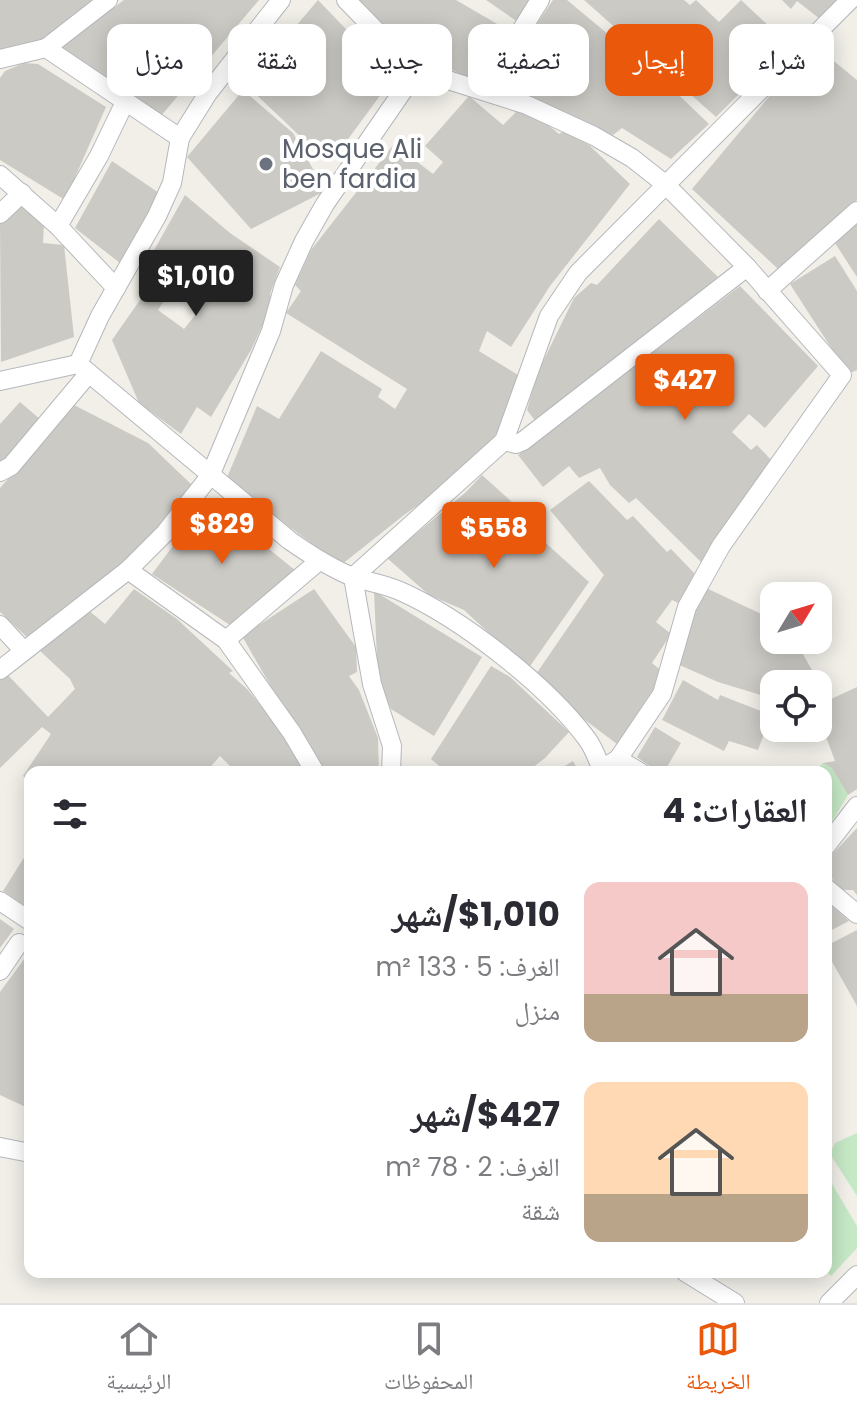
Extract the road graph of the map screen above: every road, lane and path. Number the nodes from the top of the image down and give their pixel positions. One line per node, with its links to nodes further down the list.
1 (108, 0): 8 (street)
2 (281, 0): 13 (street)
3 (346, 0): 6 (street)
4 (540, 0): 7 (street)
5 (850, 0): 15 (street)
6 (369, 24)
7 (525, 24)
8 (46, 48): 9 (street); 12 (street)
9 (0, 58)
10 (399, 96): 28 (street)
11 (501, 96): 15 (street)
12 (125, 102): 13 (street); 19 (street)
13 (180, 138): 21 (street)
14 (0, 175): 16 (street)
15 (665, 184): 20 (street); 26 (street)
16 (22, 193): 18 (street); 19 (street)
17 (857, 211): 22 (street)
18 (0, 214)
19 (58, 226): 21 (street)
20 (747, 267): 22 (street); 26 (street)
21 (116, 288): 23 (street)
22 (767, 291): 24 (street)
23 (84, 368): 25 (street); 27 (street); 28 (street)
24 (849, 378): 36 (street)
25 (0, 381)
26 (504, 441): 31 (street)
27 (0, 472)
28 (210, 476): 29 (street); 30 (street)
29 (319, 561): 31 (street); 33 (street)
30 (128, 570): 33 (street); 34 (street)
31 (353, 577): 38 (street); 39 (street)
32 (0, 625): 34 (street)
33 (226, 640): 37 (street)
34 (24, 651): 35 (street)
35 (0, 670)
36 (618, 759): 40 (street); 41 (street)
37 (311, 766)
38 (394, 766)
39 (600, 766)
40 (609, 766)
41 (630, 766)
42 (857, 806): 43 (street)
43 (832, 838)
44 (832, 893): 46 (street)
45 (0, 901): 47 (street)
46 (857, 914)
47 (24, 917)
48 (19, 943): 49 (street)
49 (0, 971)
50 (0, 1147): 51 (street)
51 (24, 1152)
52 (857, 1275): 55 (street)
53 (695, 1278): 54 (street)
54 (735, 1303)
55 (829, 1303)

